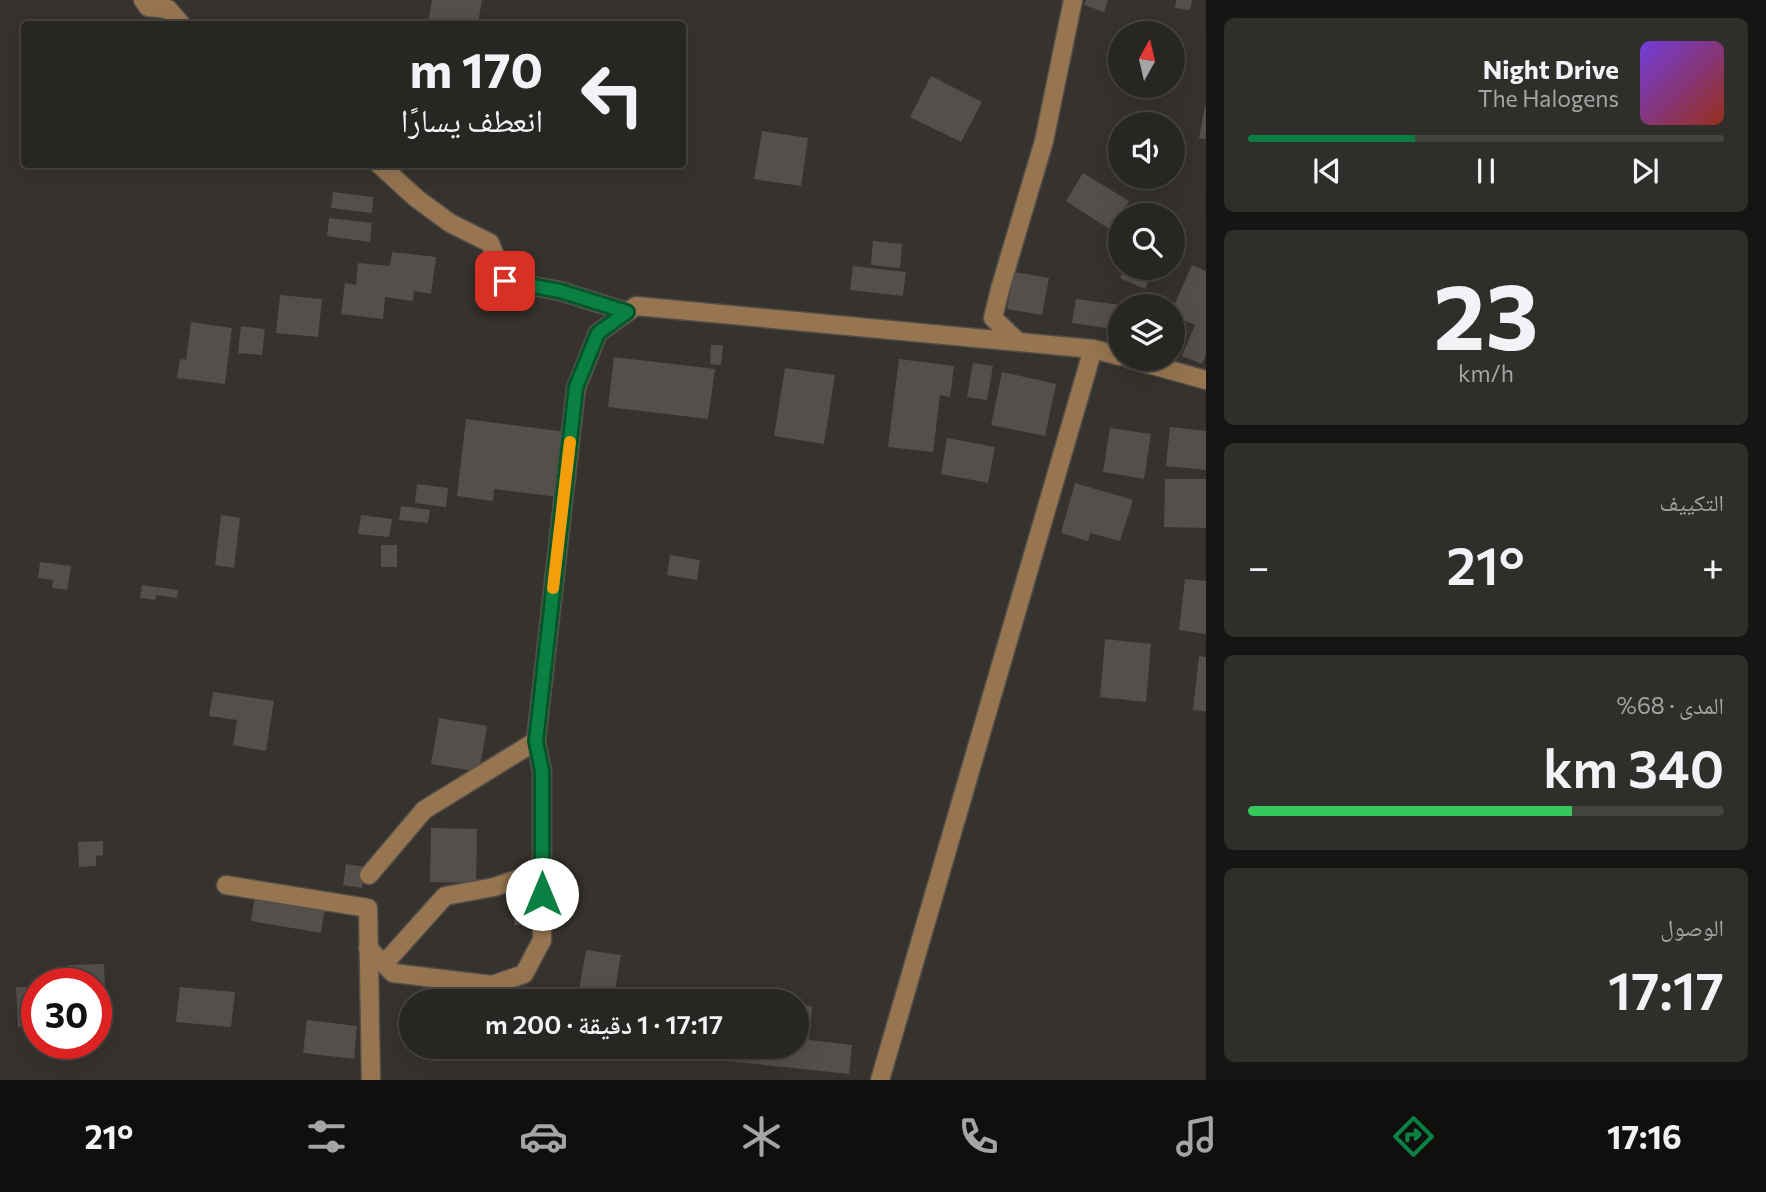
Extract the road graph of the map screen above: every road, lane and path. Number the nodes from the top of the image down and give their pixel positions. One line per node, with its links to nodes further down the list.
1 (143, 0): 3 (street)
2 (1073, 0): 6 (street)
3 (178, 21)
4 (383, 168): 5 (street)
5 (627, 312): 6 (street); 11 (street)
6 (1017, 341): 7 (street)
7 (1093, 349): 8 (street); 18 (street)
8 (1108, 353)
9 (1173, 371): 10 (street)
10 (1206, 380)
11 (536, 741): 12 (street); 13 (street)
12 (542, 872): 16 (street); 16 (street)
13 (369, 875)
14 (226, 885): 15 (street)
15 (368, 948): 16 (street); 17 (street)
16 (384, 964)
17 (371, 1080)
18 (880, 1080)

